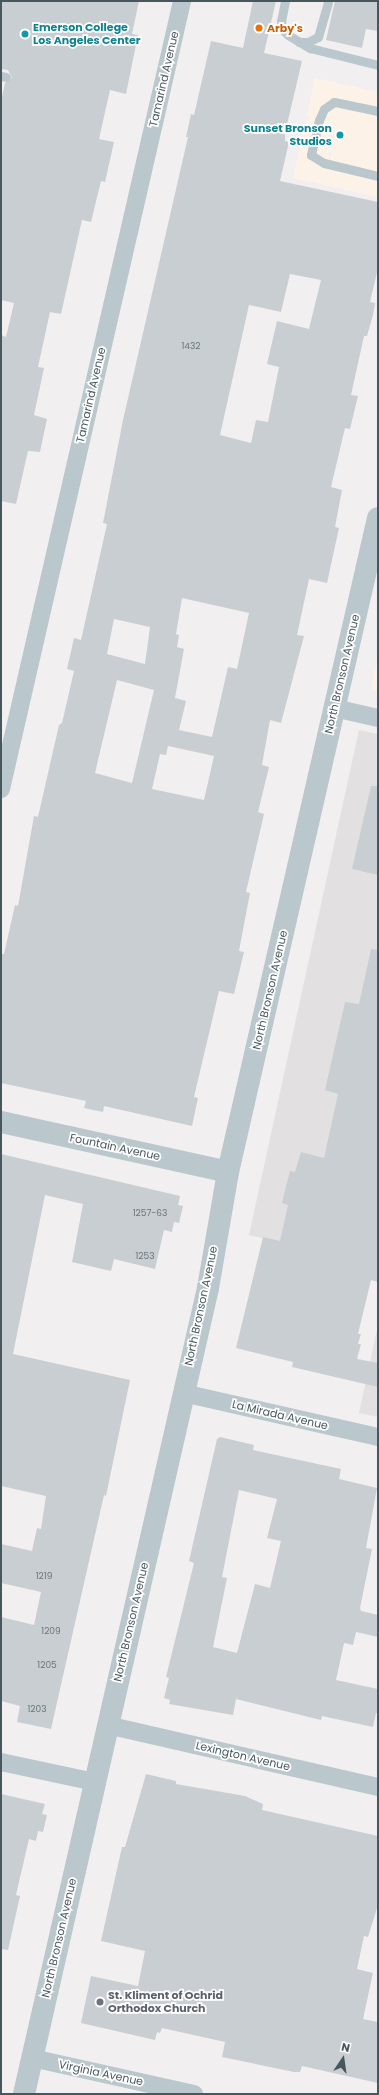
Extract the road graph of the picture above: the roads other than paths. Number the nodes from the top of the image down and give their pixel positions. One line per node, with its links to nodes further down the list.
1 (182, 1): 11 (street, Tamarind Avenue)
2 (285, 1): 4 (lane)
3 (328, 1): 4 (lane)
4 (299, 42): 5 (lane)
5 (378, 65)
6 (378, 111): 7 (lane)
7 (378, 176)
8 (378, 518): 9 (street, North Bronson Avenue)
9 (334, 708): 10 (street); 13 (street, North Bronson Avenue)
10 (378, 718)
11 (1, 789)
12 (1, 1122): 13 (street, Fountain Avenue)
13 (228, 1172): 14 (street, North Bronson Avenue)
14 (183, 1393): 15 (street, La Mirada Avenue); 16 (street, North Bronson Avenue)
15 (378, 1437)
16 (107, 1725): 18 (street, North Bronson Avenue); 19 (street, Lexington Avenue)
17 (1, 1762): 18 (street)
18 (95, 1782): 20 (street, North Bronson Avenue)
19 (378, 1787)
20 (32, 2058): 21 (street, North Bronson Avenue); 22 (street, Virginia Avenue)
21 (24, 2094)
22 (194, 2094)

